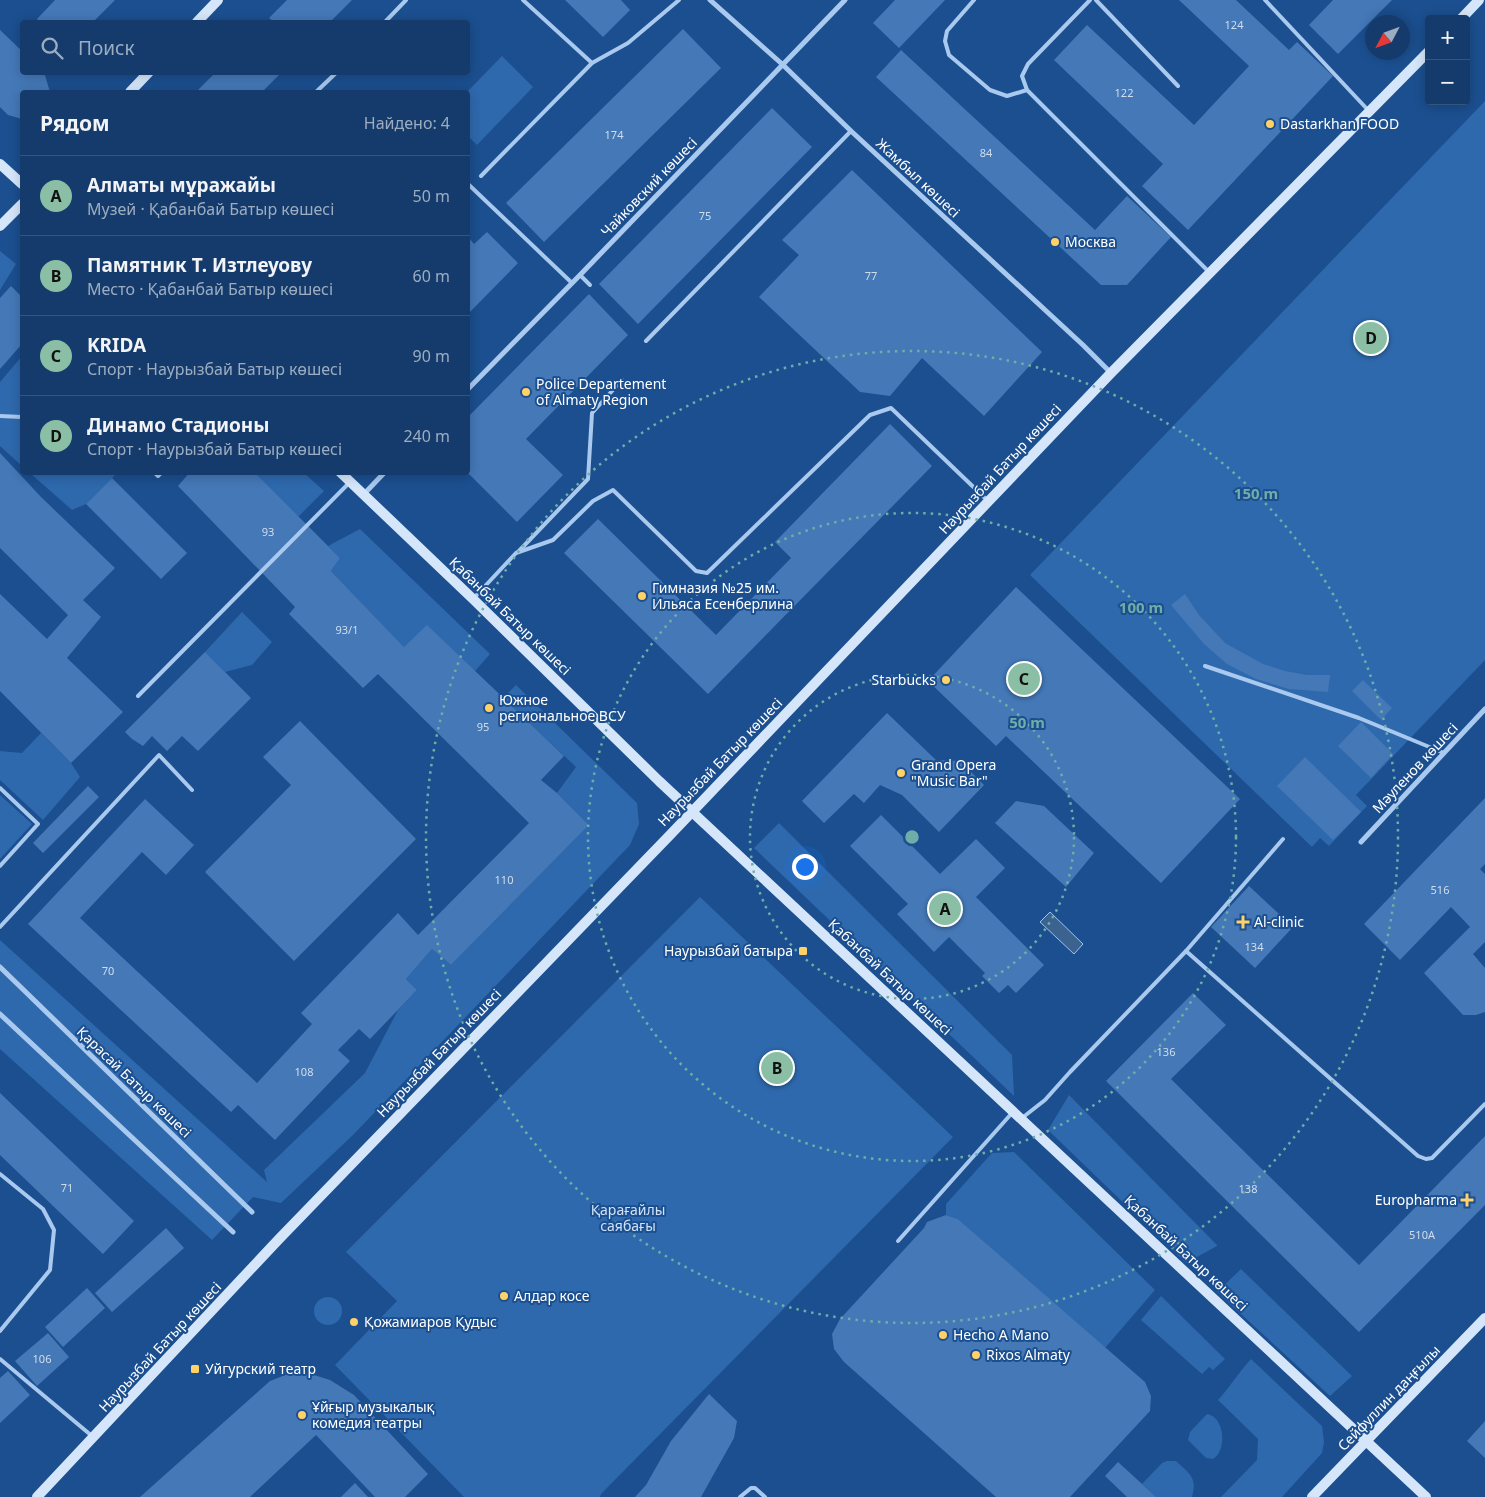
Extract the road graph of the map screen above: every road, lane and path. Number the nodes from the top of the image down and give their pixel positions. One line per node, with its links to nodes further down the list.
1 (218, 0): 13 (main road)
2 (406, 0): 14 (lane)
3 (523, 0): 16 (lane)
4 (678, 0): 16 (lane)
5 (710, 0): 17 (street, Жамбыл көшесі)
6 (845, 0): 17 (street, Чайковский көшесі)
7 (974, 0): 23 (lane)
8 (1090, 0): 23 (lane)
9 (1096, 0): 20 (lane)
10 (1265, 0): 24 (lane)
11 (1479, 0): 12 (main road)
12 (1465, 15)
13 (199, 20)
14 (387, 20)
15 (1425, 55): 24 (main road, Наурызбай Батыр көшесі)
16 (592, 63): 27 (lane)
17 (782, 64): 25 (street, Жамбыл көшесі); 33 (street, Чайковский көшесі)
18 (146, 75): 21 (main road)
19 (334, 75): 22 (lane)
20 (1178, 86)
21 (132, 90)
22 (318, 90)
23 (1027, 90): 32 (lane)
24 (1370, 111): 32 (main road, Наурызбай Батыр көшесі)
25 (851, 131): 36 (lane); 37 (street, Жамбыл көшесі)
26 (0, 164): 28 (main road)
27 (481, 176)
28 (20, 182)
29 (470, 186): 34 (lane)
30 (20, 206): 31 (main road)
31 (0, 226)
32 (1210, 273): 37 (main road, Наурызбай Батыр көшесі)
33 (580, 275): 34 (street, Чайковский көшесі); 35 (lane)
34 (572, 283): 39 (street, Чайковский көшесі)
35 (590, 285)
36 (646, 341)
37 (1111, 373): 46 (main road, Наурызбай Батыр көшесі)
38 (622, 380): 47 (lane)
39 (470, 387)
40 (0, 416): 41 (lane)
41 (20, 417)
42 (343, 475): 44 (main road, Қабанбай Батыр көшесі)
43 (382, 475): 45 (street)
44 (350, 482): 45 (main road, Қабанбай Батыр көшесі); 50 (lane)
45 (364, 494): 48 (main road, Қабанбай Батыр көшесі)
46 (989, 502): 47 (lane); 55 (main road, Наурызбай Батыр көшесі)
47 (516, 553): 48 (lane)
48 (473, 599): 55 (main road, Қабанбай Батыр көшесі)
49 (1205, 666): 52 (lane)
50 (138, 696)
51 (1485, 709): 52 (street, Мәуленов көшесі)
52 (1444, 753): 57 (street, Мәуленов көшесі)
53 (0, 788): 58 (lane)
54 (192, 790): 59 (lane)
55 (693, 811): 64 (main road, Қабанбай Батыр көшесі); 72 (main road, Наурызбай Батыр көшесі)
56 (1284, 839): 60 (lane)
57 (1361, 842)
58 (0, 866)
59 (0, 928)
60 (1186, 951): 63 (lane); 64 (lane)
61 (0, 967): 66 (street, Қарасай Батыр көшесі)
62 (0, 1014): 67 (street)
63 (1485, 1104)
64 (1018, 1115): 68 (lane); 73 (main road, Қабанбай Батыр көшесі)
65 (0, 1174): 70 (lane)
66 (252, 1212)
67 (233, 1232)
68 (898, 1241)
69 (1485, 1318): 73 (main road, Сейфуллин даңғылы)
70 (0, 1331)
71 (0, 1359): 72 (lane)
72 (93, 1437): 74 (main road, Наурызбай Батыр көшесі)
73 (1366, 1441): 77 (main road, Сейфуллин даңғылы); 78 (main road, Қабанбай Батыр көшесі)
74 (37, 1497)
75 (740, 1497): 76 (lane)
76 (765, 1497)
77 (1312, 1497)
78 (1426, 1497)

